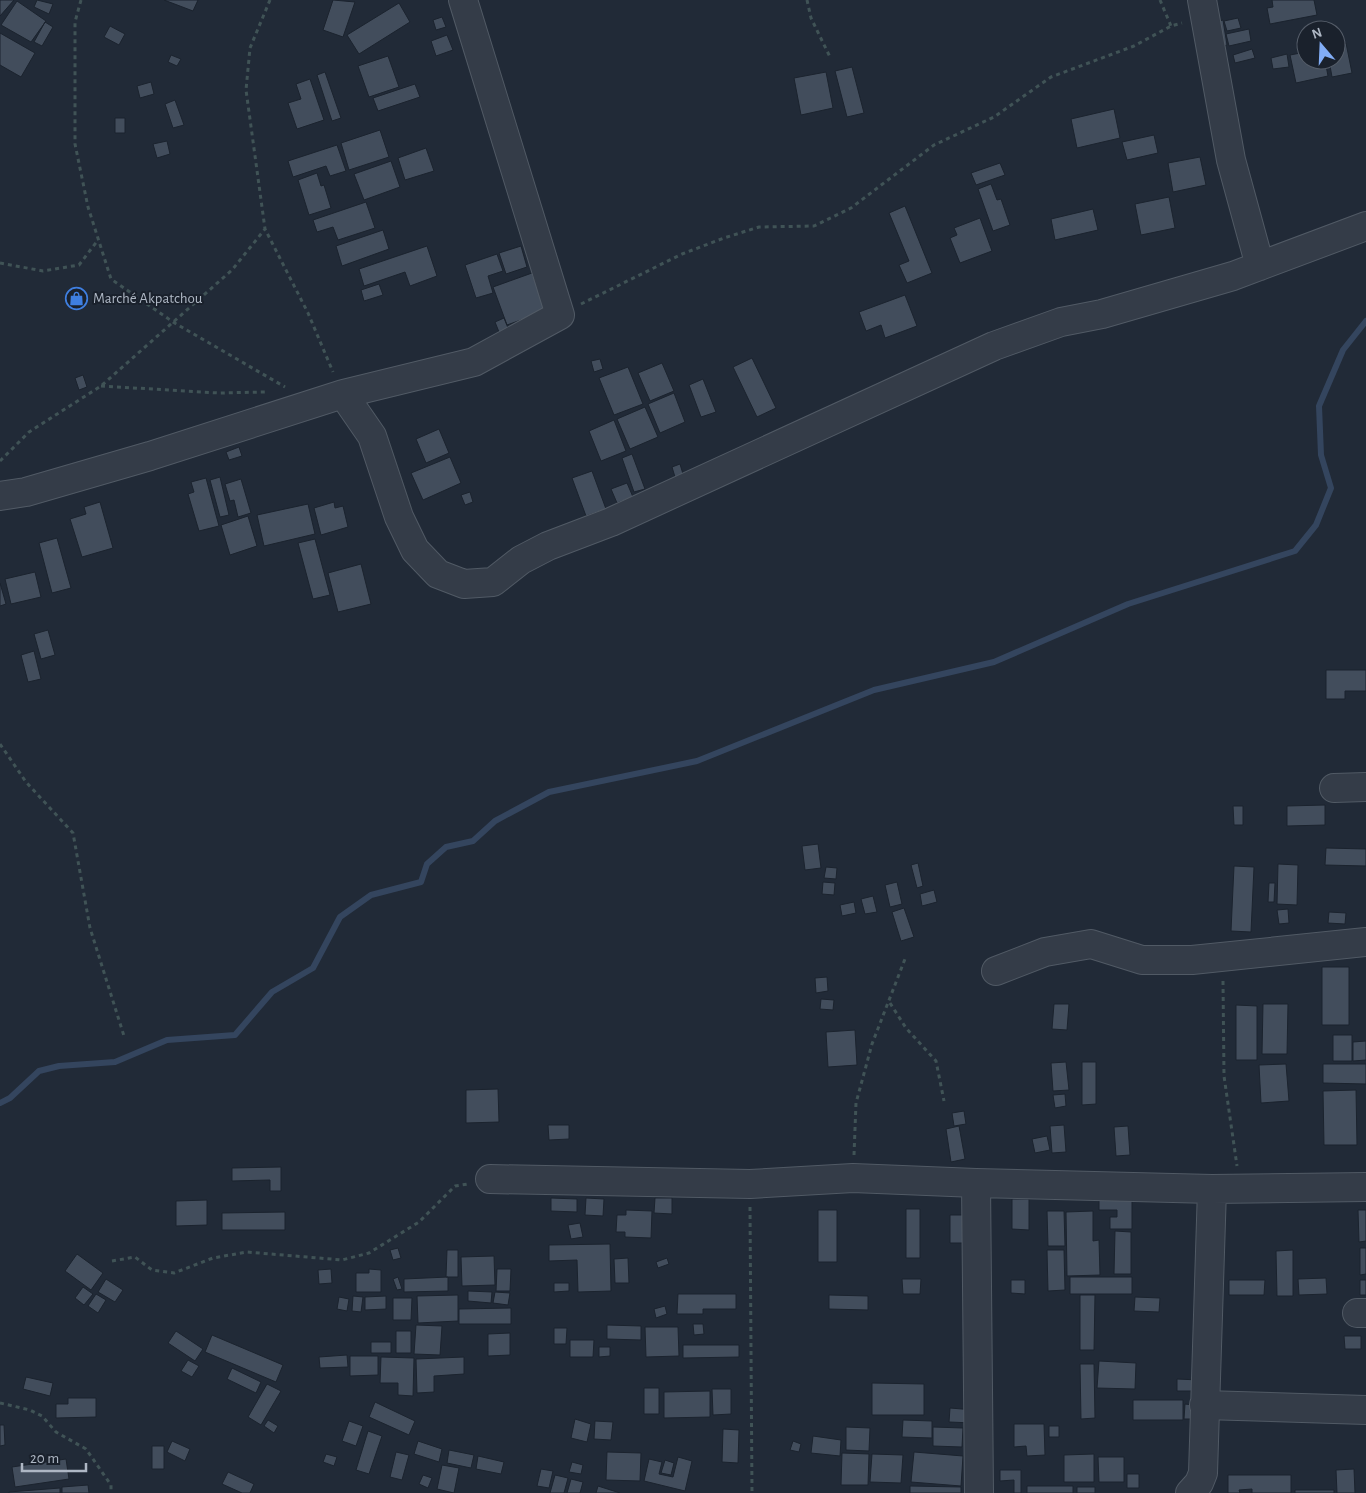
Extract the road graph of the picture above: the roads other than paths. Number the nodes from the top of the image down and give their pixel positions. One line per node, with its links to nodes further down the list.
1 (463, 0): 5 (street)
2 (1203, 8): 4 (street)
3 (1366, 226): 4 (street)
4 (1260, 266): 5 (street)
5 (343, 394): 6 (street)
6 (0, 496)
7 (1366, 787): 8 (street)
8 (1334, 788)
9 (1366, 942): 10 (street)
10 (996, 970)
11 (490, 1179): 12 (street)
12 (976, 1184): 14 (street); 17 (street)
13 (1366, 1187): 14 (street)
14 (1212, 1189): 15 (street)
15 (1204, 1405): 16 (street); 18 (street)
16 (1366, 1410)
17 (980, 1493)
18 (1190, 1493)

